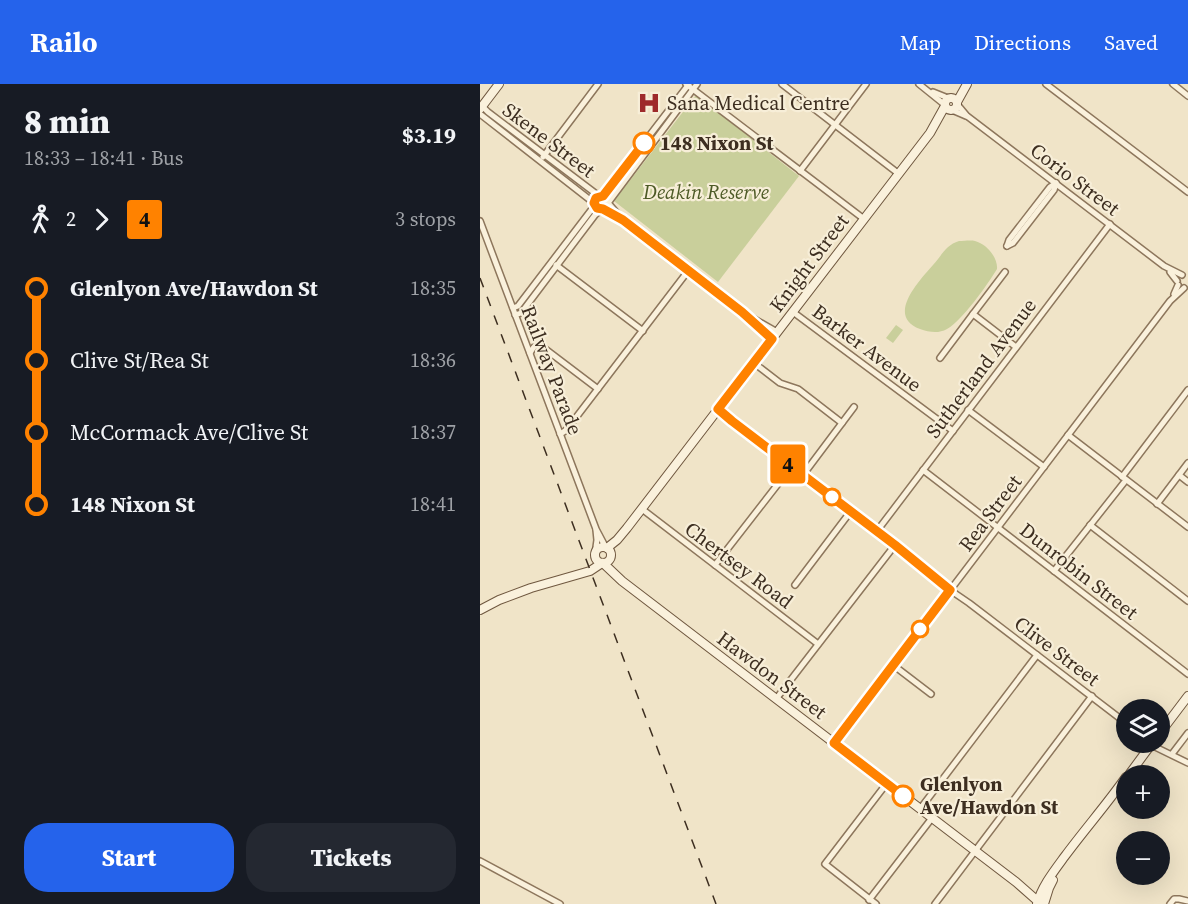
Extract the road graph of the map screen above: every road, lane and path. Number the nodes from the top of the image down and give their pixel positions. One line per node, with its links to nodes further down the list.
1 (499, 84): 13 (street)
2 (598, 84): 15 (street)
3 (698, 84): 9 (street)
4 (782, 84): 14 (street)
5 (866, 84): 14 (street)
6 (967, 84): 12 (street, Knight Street)
7 (1046, 84): 19 (street)
8 (1173, 84): 11 (street)
9 (689, 86): 16 (street); 20 (street); 21 (street)
10 (921, 86): 12 (street, Corio Street)
11 (1188, 96)
12 (951, 104): 17 (street, Knight Street); 18 (street, Corio Street)
13 (481, 108): 15 (street, Skene Street)
14 (835, 125): 16 (street); 17 (street)
15 (542, 158): 20 (street, Skene Street); 22 (street, Skene Street)
16 (800, 171): 24 (street)
17 (899, 174): 24 (street, Knight Street)
18 (1056, 183): 18 (street); 27 (street, Corio Street)
19 (1188, 192)
20 (601, 196): 21 (street); 22 (street)
21 (608, 203): 23 (street); 25 (street)
22 (594, 204): 23 (street); 28 (street)
23 (602, 209): 25 (street); 28 (street)
24 (864, 219): 37 (street, Knight Street)
25 (623, 220): 30 (street)
26 (480, 221): 36 (street, Railway Parade)
27 (1110, 224): 29 (street, Corio Street); 42 (street, Sutherland Avenue)
28 (554, 263): 36 (street); 39 (street); 40 (street)
29 (1164, 266): 32 (street, Corio Street); 33 (street, Corio Street)
30 (688, 271): 40 (street); 41 (street)
31 (1005, 272): 38 (street)
32 (1186, 275): 33 (street, Rea Street)
33 (1178, 283): 34 (street); 35 (street, Rea Street)
34 (1187, 288): 35 (street, Rea Street)
35 (1170, 301): 54 (street, Rea Street)
36 (513, 308): 39 (street, Railway Parade)
37 (793, 312): 41 (street, Knight Street); 52 (street, Barker Avenue)
38 (973, 314): 42 (street); 44 (street)
39 (515, 315): 43 (street, Railway Parade)
40 (643, 331): 46 (street)
41 (775, 336): 45 (street, Knight Street)
42 (1016, 347): 50 (street, Sutherland Avenue)
43 (530, 353): 46 (street); 53 (street, Railway Parade)
44 (940, 358)
45 (754, 363): 49 (street, Knight Street); 51 (street)
46 (598, 390): 53 (street)
47 (1188, 390): 61 (street)
48 (854, 407): 51 (street)
49 (718, 410): 56 (street, Clive Street); 64 (street, Knight Street)
50 (968, 410): 52 (street, Sutherland Avenue); 57 (street)
51 (842, 423): 59 (street)
52 (953, 431): 58 (street, Sutherland Avenue)
53 (560, 434): 69 (street, Railway Parade)
54 (1068, 435): 57 (street, Rea Street); 61 (street)
55 (1188, 463): 60 (street)
56 (792, 466): 59 (street, Clive Street); 74 (street)
57 (1044, 467): 67 (street, Rea Street)
58 (923, 470): 67 (street, Dunrobin Street); 70 (street, Sutherland Avenue)
59 (803, 475): 65 (street, Clive Street)
60 (1179, 475): 62 (street); 63 (street)
61 (1124, 478): 63 (street); 66 (street)
62 (1188, 482)
63 (1157, 504): 68 (street)
64 (642, 509): 72 (street, Knight Street); 74 (street, Chertsey Road)
65 (851, 511): 70 (street, Clive Street); 77 (street)
66 (1090, 525): 75 (street); 79 (street)
67 (997, 527): 75 (street, Dunrobin Street); 78 (street, Rea Street)
68 (1188, 527)
69 (596, 529): 72 (street, Railway Parade); 73 (street, Railway Parade)
70 (877, 531): 71 (street, Clive Street)
71 (895, 545): 78 (street, Clive Street); 81 (street)
72 (609, 552): 73 (street); 73 (street); 76 (street, Hawdon Street)
73 (599, 560): 76 (street, Hawdon Street); 80 (street)
74 (715, 565): 81 (street, Chertsey Road)
75 (1054, 571): 84 (street, Dunrobin Street)
76 (622, 581): 88 (street, Hawdon Street)
77 (795, 585)
78 (951, 588): 82 (street, Clive Street); 83 (street, Rea Street)
79 (1188, 601)
80 (483, 609)
81 (818, 644): 88 (street)
82 (1037, 655): 86 (street, Clive Street); 99 (street)
83 (893, 665): 85 (street); 92 (street, Rea Street)
84 (1188, 674)
85 (931, 694)
86 (1092, 696): 89 (street, Clive Street); 101 (street)
87 (1188, 696): 90 (street)
88 (776, 699): 92 (street, Hawdon Street)
89 (1116, 715)
90 (1170, 720)
91 (1188, 733): 94 (street)
92 (834, 743): 97 (street, Hawdon Street)
93 (1144, 753): 96 (street)
94 (1171, 754): 95 (street)
95 (1188, 763)
96 (1135, 765)
97 (887, 783): 99 (street, Hawdon Street); 103 (street)
98 (1116, 792): 104 (street)
99 (920, 809): 100 (street, Hawdon Street)
100 (932, 818): 101 (street, Hawdon Street); 103 (street)
101 (975, 851): 104 (street, Hawdon Street); 108 (street)
102 (480, 861): 106 (street)
103 (869, 900): 107 (street)
104 (1042, 901)
105 (1188, 901): 109 (street)
106 (560, 904)
107 (876, 904)
108 (935, 904)
109 (1170, 904)

